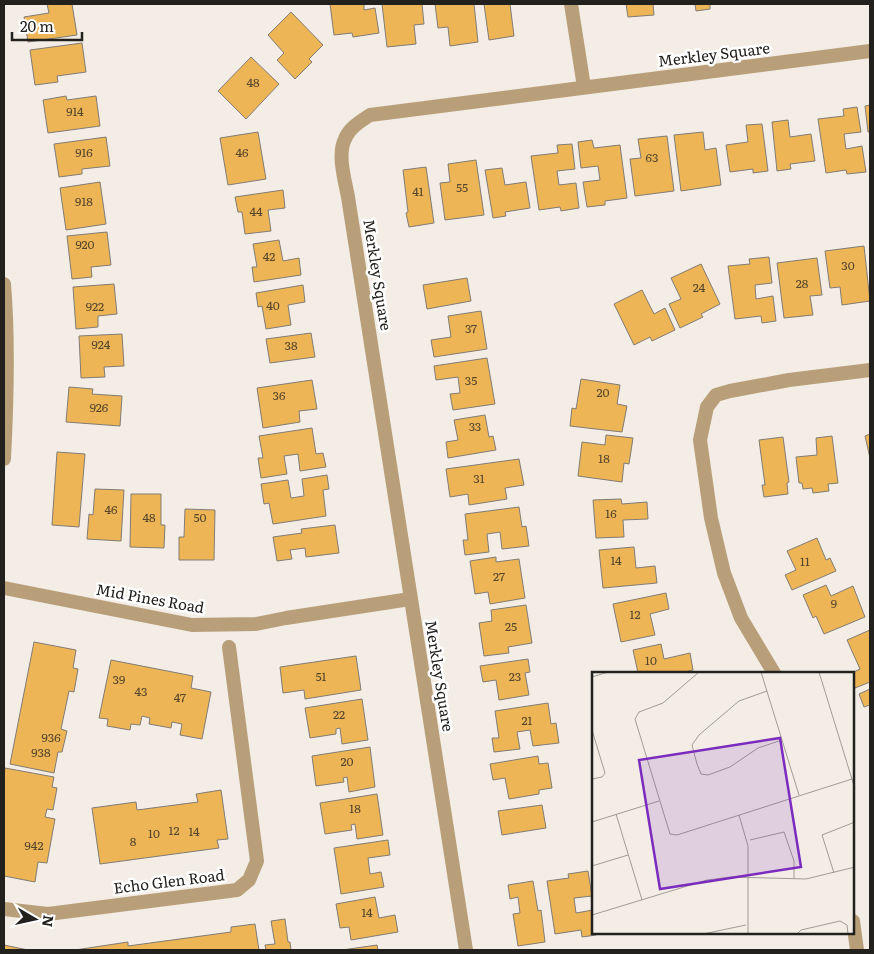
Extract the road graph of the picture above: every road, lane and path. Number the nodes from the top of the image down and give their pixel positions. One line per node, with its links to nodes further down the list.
1 (571, 4): 3 (street)
2 (870, 51): 3 (street, Merkley Square)
3 (584, 87): 8 (street, Merkley Square)
4 (4, 284): 6 (street)
5 (870, 370): 10 (street)
6 (4, 460)
7 (4, 588): 8 (street, Mid Pines Road)
8 (410, 599): 13 (street, Merkley Square)
9 (230, 647): 11 (street, Echo Glen Road)
10 (773, 672)
11 (4, 909)
12 (854, 928): 14 (street)
13 (466, 950)
14 (857, 950)

